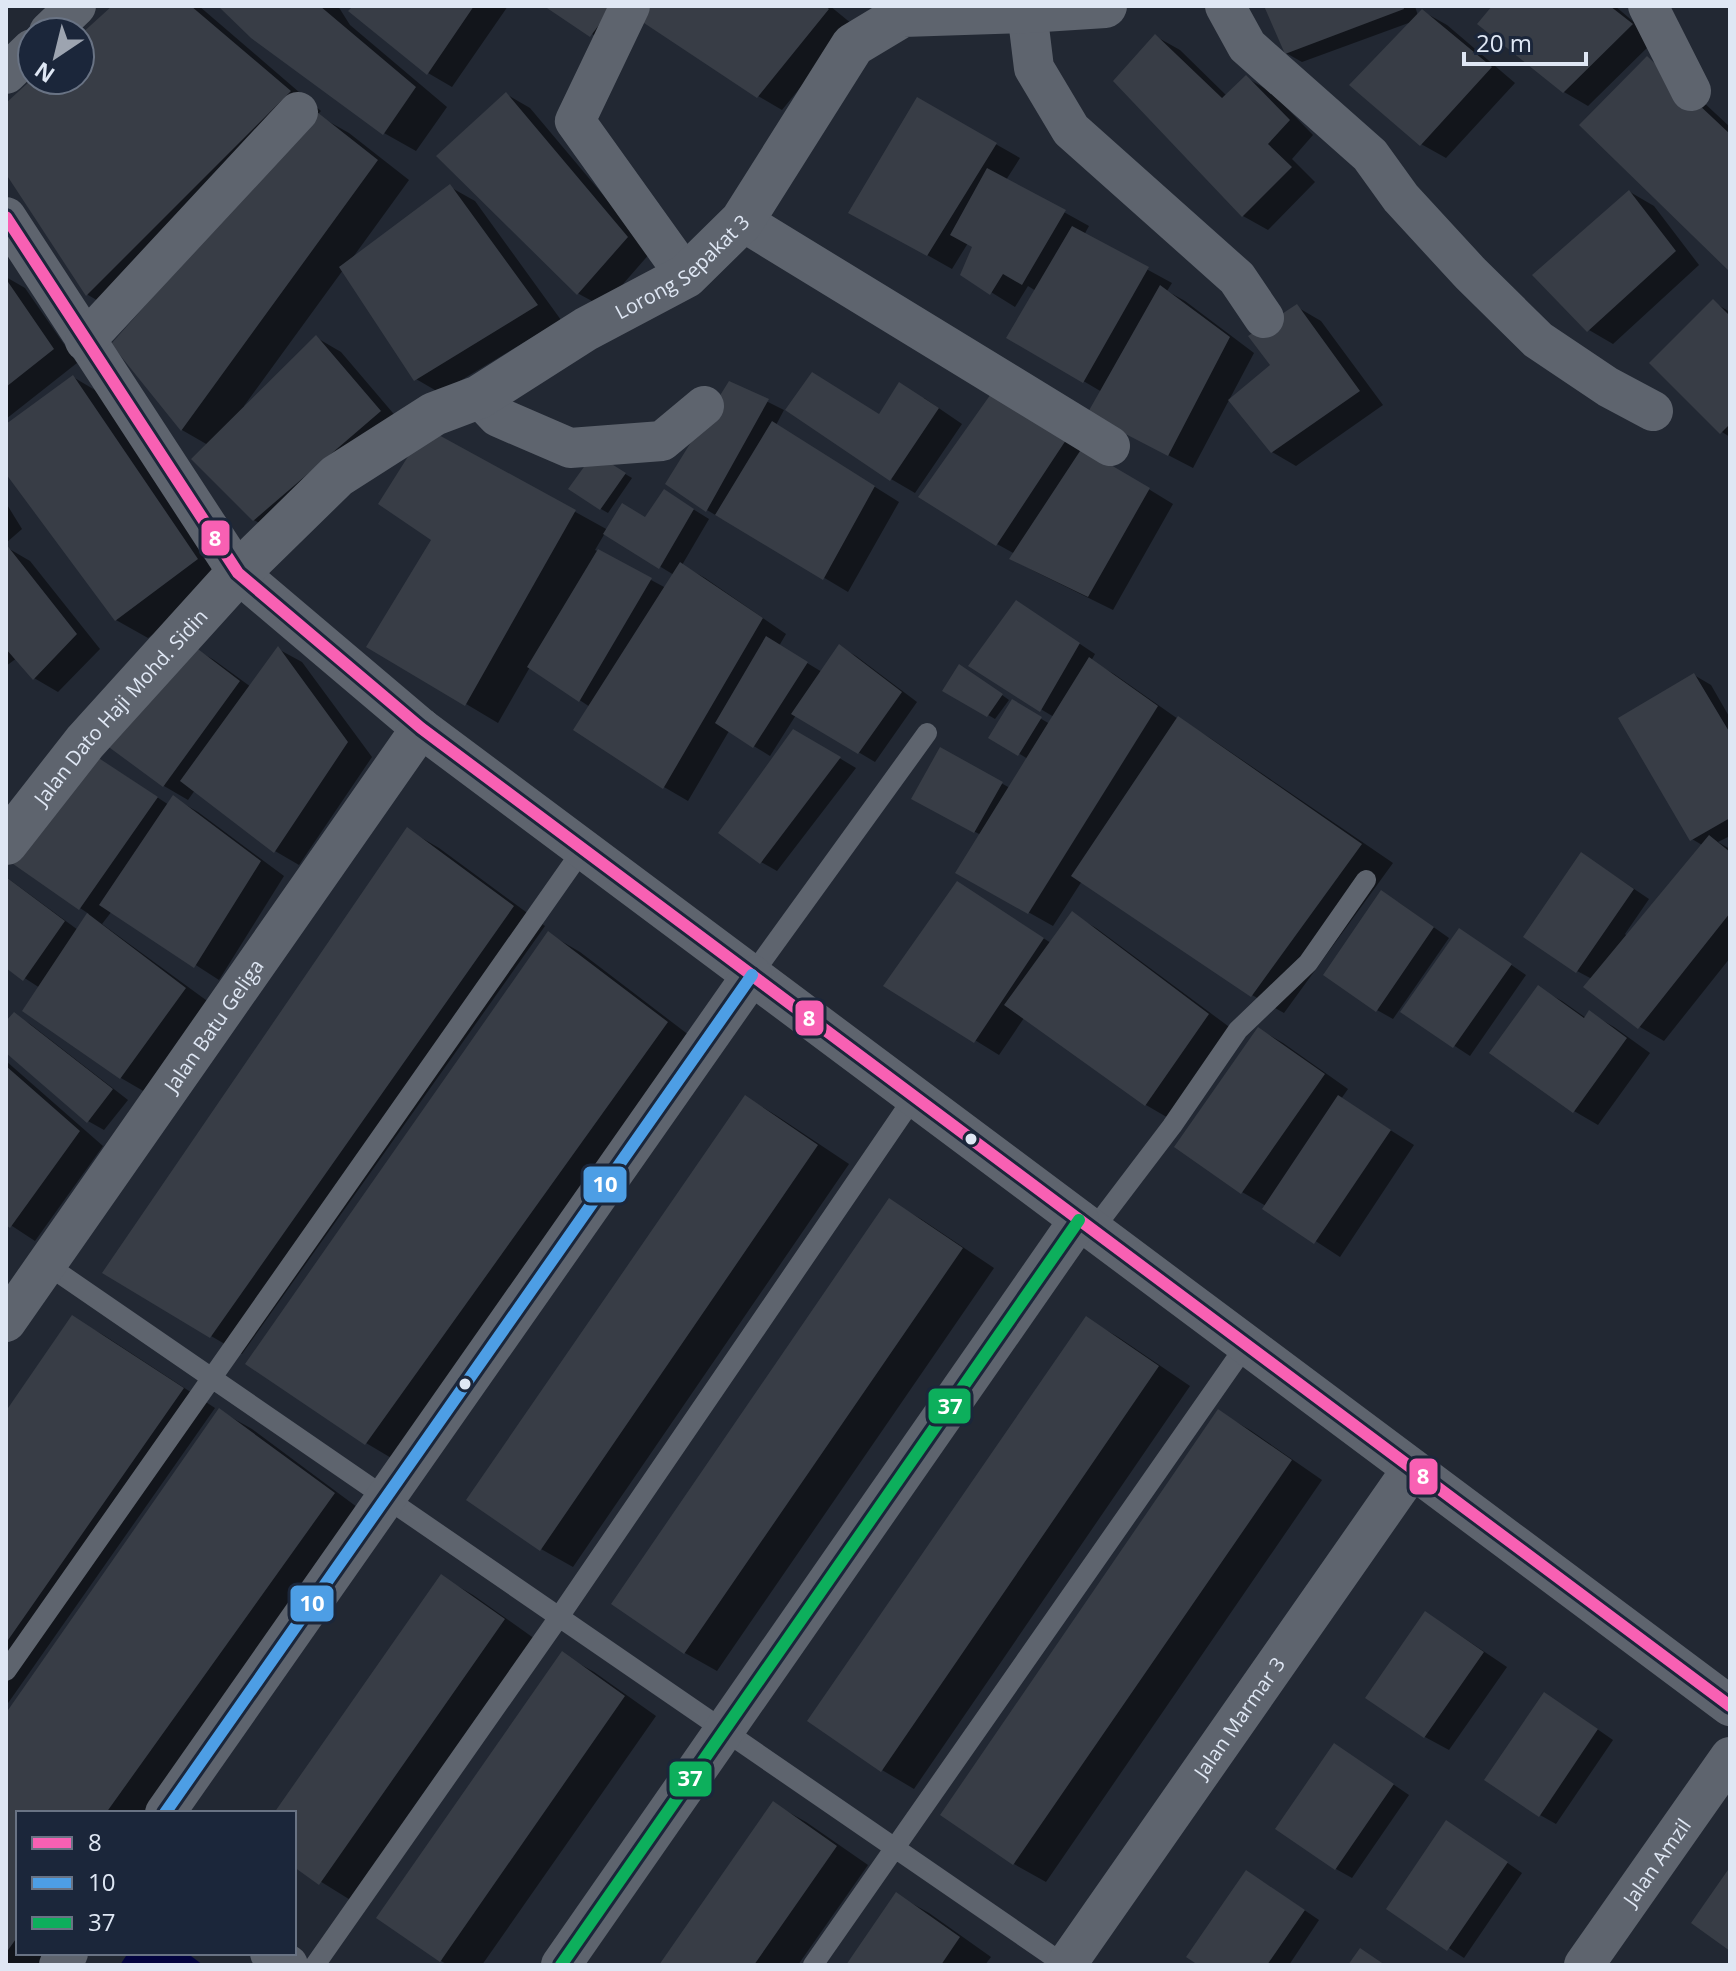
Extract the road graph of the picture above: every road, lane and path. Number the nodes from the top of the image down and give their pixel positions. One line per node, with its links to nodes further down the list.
1 (630, 6): 11 (street)
2 (1105, 6): 6 (street, Lorong Sepakat 3)
3 (1225, 6): 16 (street)
4 (1648, 6): 7 (street)
5 (964, 10): 6 (street, Lorong Sepakat 3); 10 (street, Lorong Sepakat 3)
6 (1027, 11): 12 (street)
7 (1691, 91)
8 (298, 112): 13 (street)
9 (6, 217): 13 (street)
10 (742, 221): 11 (street, Lorong Sepakat 3); 17 (street)
11 (686, 276): 14 (street, Lorong Sepakat 3)
12 (1264, 318)
13 (85, 341): 18 (street)
14 (479, 397): 15 (street); 18 (street, Lorong Sepakat 3)
15 (704, 406)
16 (1653, 411)
17 (1110, 446)
18 (238, 573): 19 (street); 21 (street, Jalan Dato Haji Mohd. Sidin)
19 (421, 728): 22 (street); 27 (street, Jalan Batu Geliga)
20 (927, 733): 24 (lane)
21 (8, 836)
22 (583, 849): 24 (street); 30 (lane)
23 (1366, 880): 26 (lane)
24 (752, 975): 25 (street); 32 (street)
25 (914, 1097): 26 (street); 33 (lane)
26 (1086, 1225): 29 (street); 36 (street)
27 (46, 1264): 28 (street, Jalan Batu Geliga); 30 (lane)
28 (6, 1322)
29 (1246, 1345): 31 (street); 39 (lane)
30 (211, 1377): 32 (lane); 34 (lane)
31 (1412, 1469): 35 (street); 43 (street, Jalan Marmar 3)
32 (386, 1498): 33 (lane); 38 (street)
33 (559, 1617): 36 (lane); 40 (lane)
34 (6, 1671)
35 (1730, 1706)
36 (723, 1730): 39 (lane); 41 (street)
37 (1730, 1757): 44 (street, Jalan Amzil)
38 (166, 1811)
39 (896, 1848): 42 (lane); 43 (lane)
40 (315, 1965)
41 (561, 1965)
42 (813, 1965)
43 (1066, 1965)
44 (1584, 1965)

